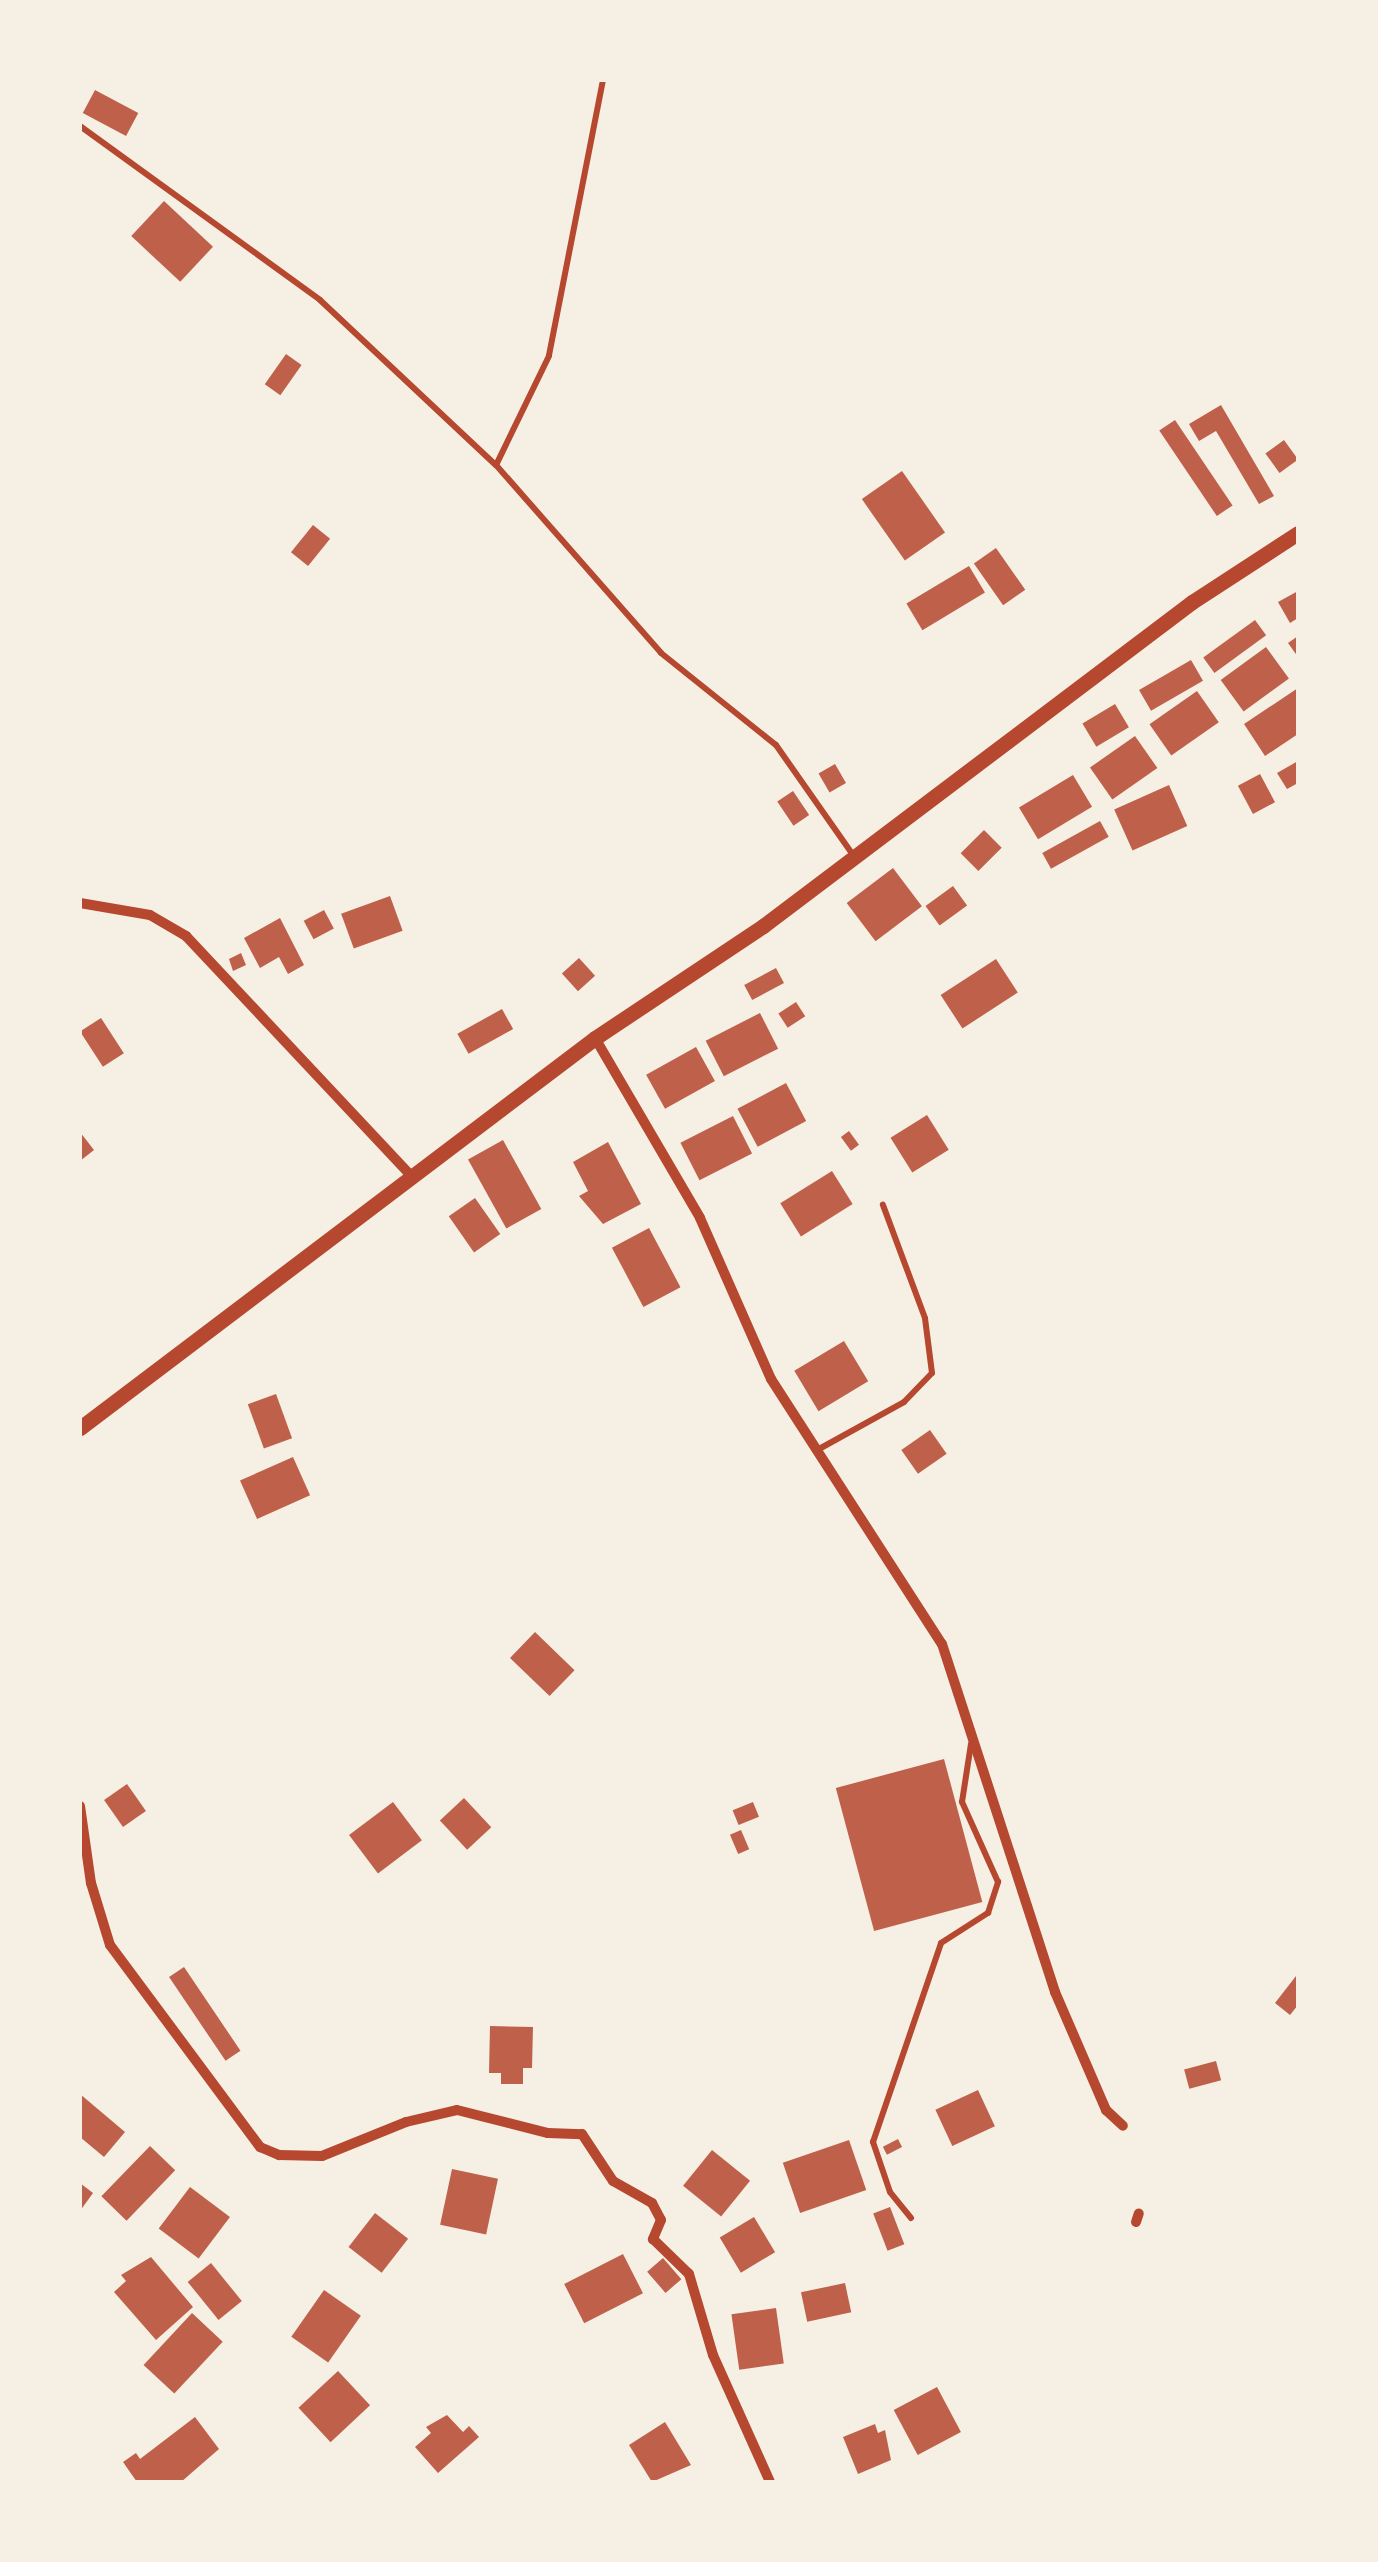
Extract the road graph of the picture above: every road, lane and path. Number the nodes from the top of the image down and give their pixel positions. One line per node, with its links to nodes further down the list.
1 (603, 80): 3 (lane)
2 (80, 126): 3 (lane)
3 (496, 466): 5 (lane)
4 (1298, 533): 5 (main road)
5 (855, 859): 7 (main road)
6 (80, 903): 8 (street)
7 (595, 1038): 8 (main road); 11 (street)
8 (412, 1176): 10 (main road)
9 (883, 1205): 11 (lane)
10 (80, 1428)
11 (819, 1449): 12 (street)
12 (971, 1744): 14 (street); 15 (lane)
13 (80, 1806): 16 (street)
14 (1123, 2126)
15 (911, 2218)
16 (770, 2482)

